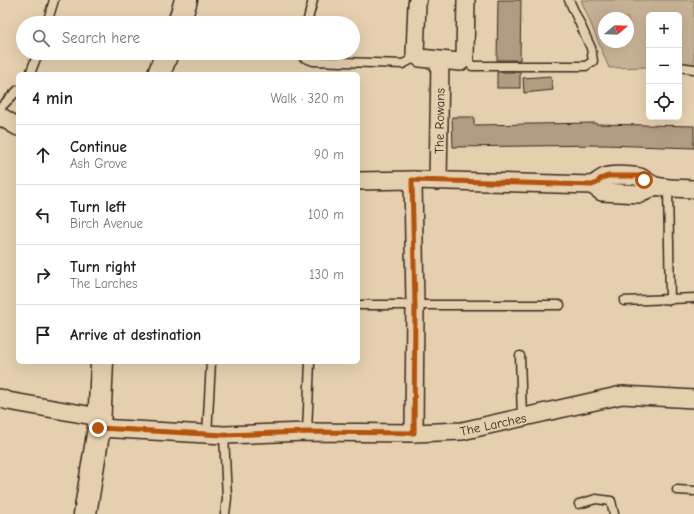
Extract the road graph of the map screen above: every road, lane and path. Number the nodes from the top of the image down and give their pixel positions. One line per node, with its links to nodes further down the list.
1 (54, 0): 7 (lane)
2 (186, 0): 8 (main road)
3 (313, 0): 9 (lane)
4 (418, 0): 10 (street)
5 (466, 0): 11 (street)
6 (568, 0): 11 (lane)
7 (49, 16)
8 (181, 16)
9 (309, 16)
10 (418, 56): 14 (lane); 15 (street)
11 (464, 58): 15 (street)
12 (35, 60): 18 (lane)
13 (164, 60): 19 (main road)
14 (310, 60)
15 (440, 61): 26 (street, The Rowans)
16 (682, 67): 17 (lane)
17 (694, 69)
18 (31, 72)
19 (160, 72)
20 (16, 92): 21 (lane)
21 (0, 108)
22 (0, 116): 23 (street)
23 (16, 126)
24 (412, 180): 25 (street); 26 (street); 34 (street)
25 (360, 181)
26 (438, 181): 27 (street)
27 (662, 187): 28 (street); 30 (lane)
28 (694, 188)
29 (694, 298): 30 (lane)
30 (670, 300): 31 (lane)
31 (624, 301)
32 (360, 305): 34 (lane)
33 (560, 305): 34 (lane)
34 (415, 306): 44 (street)
35 (520, 356): 41 (lane)
36 (102, 364): 42 (main road)
37 (211, 364): 45 (lane)
38 (310, 364): 43 (lane)
39 (0, 398): 42 (street, The Larches)
40 (694, 400): 41 (street, The Larches)
41 (522, 418): 44 (street, The Larches)
42 (99, 422): 45 (street, The Larches); 49 (main road)
43 (307, 432): 44 (street, The Larches); 45 (street, The Larches)
44 (414, 433)
45 (215, 435): 50 (lane)
46 (677, 490): 47 (lane)
47 (694, 491)
48 (579, 504): 51 (lane)
49 (85, 514)
50 (225, 514)
51 (614, 514)

